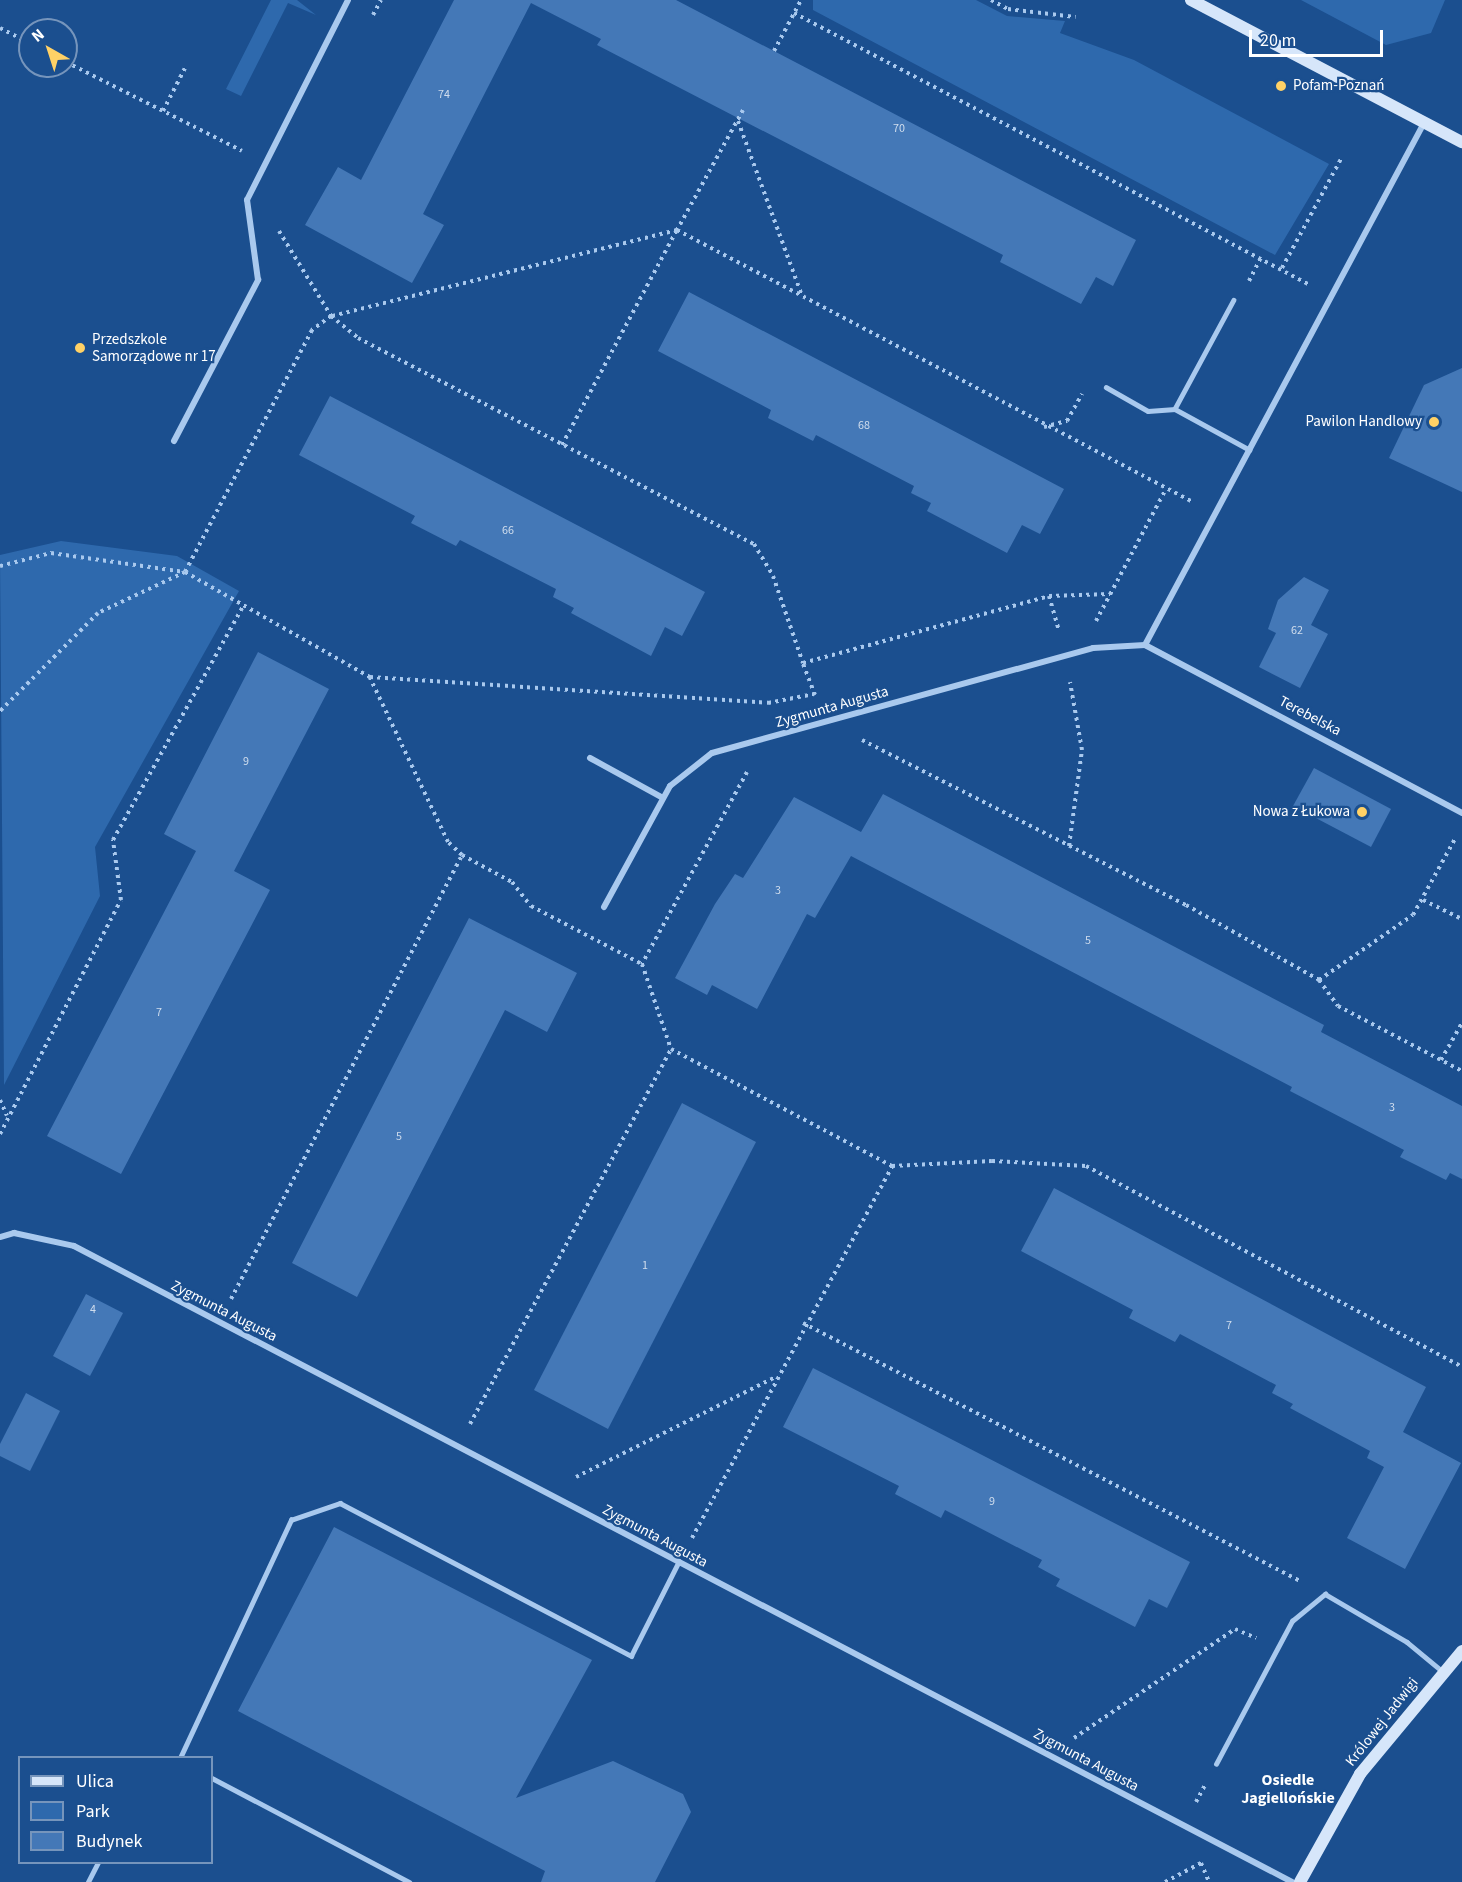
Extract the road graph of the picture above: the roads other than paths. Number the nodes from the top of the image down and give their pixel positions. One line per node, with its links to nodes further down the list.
1 (348, 0): 8 (street)
2 (1191, 0): 3 (street)
3 (1425, 122): 4 (street); 9 (street)
4 (1462, 142)
5 (1234, 300): 7 (lane)
6 (1106, 387): 7 (lane)
7 (1174, 409): 9 (lane)
8 (174, 441)
9 (1250, 450): 10 (street)
10 (1145, 645): 12 (street, Zygmunta Augusta); 13 (street, Terebelska)
11 (590, 758): 12 (street)
12 (663, 798): 14 (street, Zygmunta Augusta)
13 (1462, 813)
14 (604, 907)
15 (0, 1237): 16 (street, Zygmunta Augusta)
16 (679, 1562): 19 (lane); 25 (street, Zygmunta Augusta)
17 (1462, 1651): 18 (street, Królowej Jadwigi)
18 (1442, 1671): 20 (lane); 26 (street, Królowej Jadwigi)
19 (181, 1756)
20 (1216, 1764)
21 (213, 1779): 24 (lane)
22 (97, 1864): 23 (lane)
23 (88, 1882)
24 (409, 1882)
25 (1292, 1882)
26 (1300, 1882)

